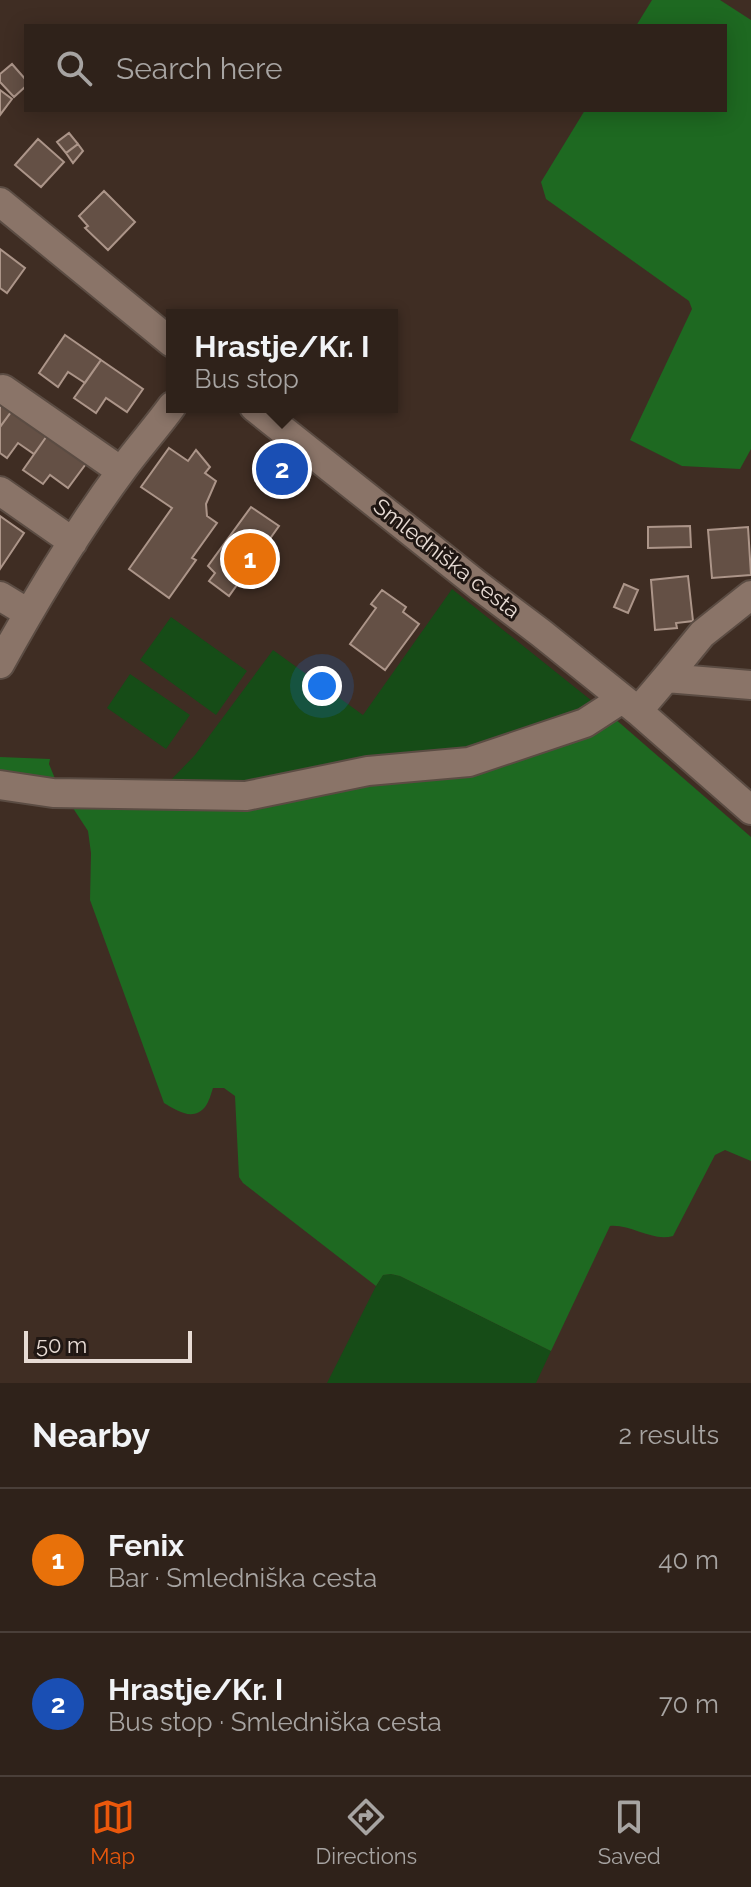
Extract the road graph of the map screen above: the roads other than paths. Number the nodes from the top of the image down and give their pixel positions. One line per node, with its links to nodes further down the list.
1 (0, 202): 2 (street)
2 (166, 338)
3 (3, 389): 6 (street)
4 (167, 413): 6 (street)
5 (262, 413): 15 (street, Smledniška cesta)
6 (121, 471): 8 (street)
7 (0, 491): 8 (street)
8 (73, 542): 11 (street)
9 (751, 595): 13 (street)
10 (0, 596): 11 (street)
11 (28, 613): 12 (street)
12 (0, 664)
13 (666, 678): 14 (street); 15 (street)
14 (751, 685)
15 (630, 705): 16 (street); 17 (street, Smledniška cesta)
16 (0, 785)
17 (751, 810)

